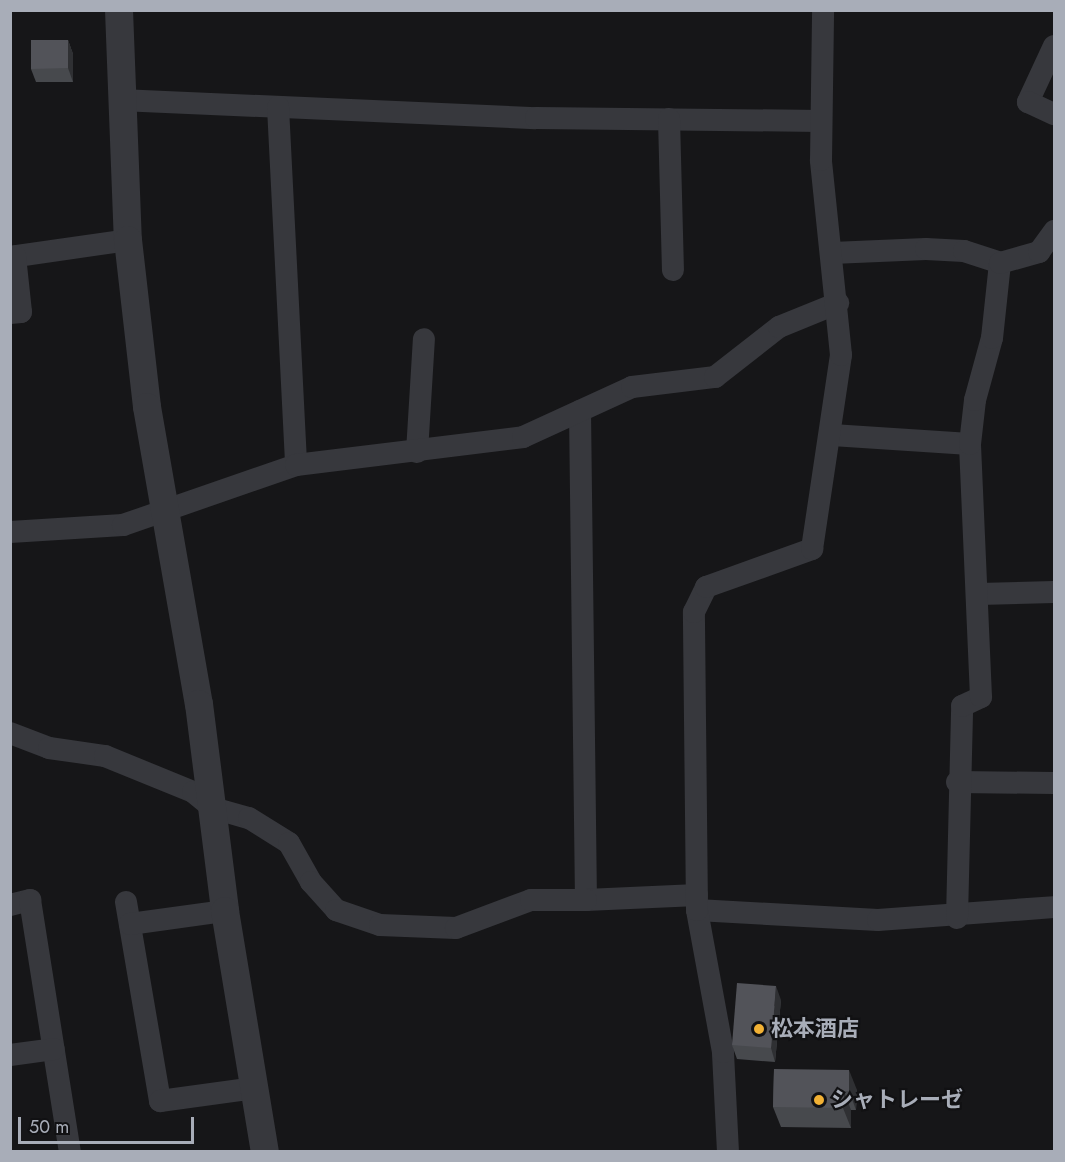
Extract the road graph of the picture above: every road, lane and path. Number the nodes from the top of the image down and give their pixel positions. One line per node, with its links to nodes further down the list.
1 (119, 10): 4 (street)
2 (823, 10): 8 (street)
3 (1054, 46): 6 (street)
4 (120, 100): 5 (street); 10 (street)
5 (278, 107): 7 (street); 22 (street)
6 (1054, 114)
7 (669, 119): 8 (street); 14 (street)
8 (821, 121): 11 (street)
9 (1054, 231): 13 (street)
10 (128, 240): 12 (street); 23 (street)
11 (832, 253): 13 (street); 15 (street)
12 (13, 257): 16 (street)
13 (1000, 263): 20 (street)
14 (673, 270)
15 (838, 303): 18 (street); 19 (street)
16 (10, 313)
17 (424, 339): 21 (street)
18 (580, 411): 21 (street); 31 (street)
19 (832, 435): 20 (street); 33 (street)
20 (970, 444): 26 (street)
21 (417, 452): 22 (street)
22 (296, 465): 23 (street)
23 (165, 509): 24 (street); 30 (street)
24 (10, 532)
25 (1054, 592): 26 (street)
26 (979, 594): 28 (street)
27 (10, 732): 30 (street)
28 (957, 782): 29 (street); 37 (street)
29 (1054, 783)
30 (213, 808): 31 (street); 36 (street)
31 (586, 900): 33 (street)
32 (126, 902): 38 (street)
33 (697, 902): 37 (street); 44 (street)
34 (10, 906): 39 (street)
35 (1054, 907): 37 (street)
36 (225, 911): 38 (street); 41 (street)
37 (957, 918)
38 (130, 924): 41 (street)
39 (54, 1049): 40 (street); 42 (street)
40 (10, 1055)
41 (255, 1088): 43 (street)
42 (70, 1152)
43 (265, 1152)
44 (728, 1152)

